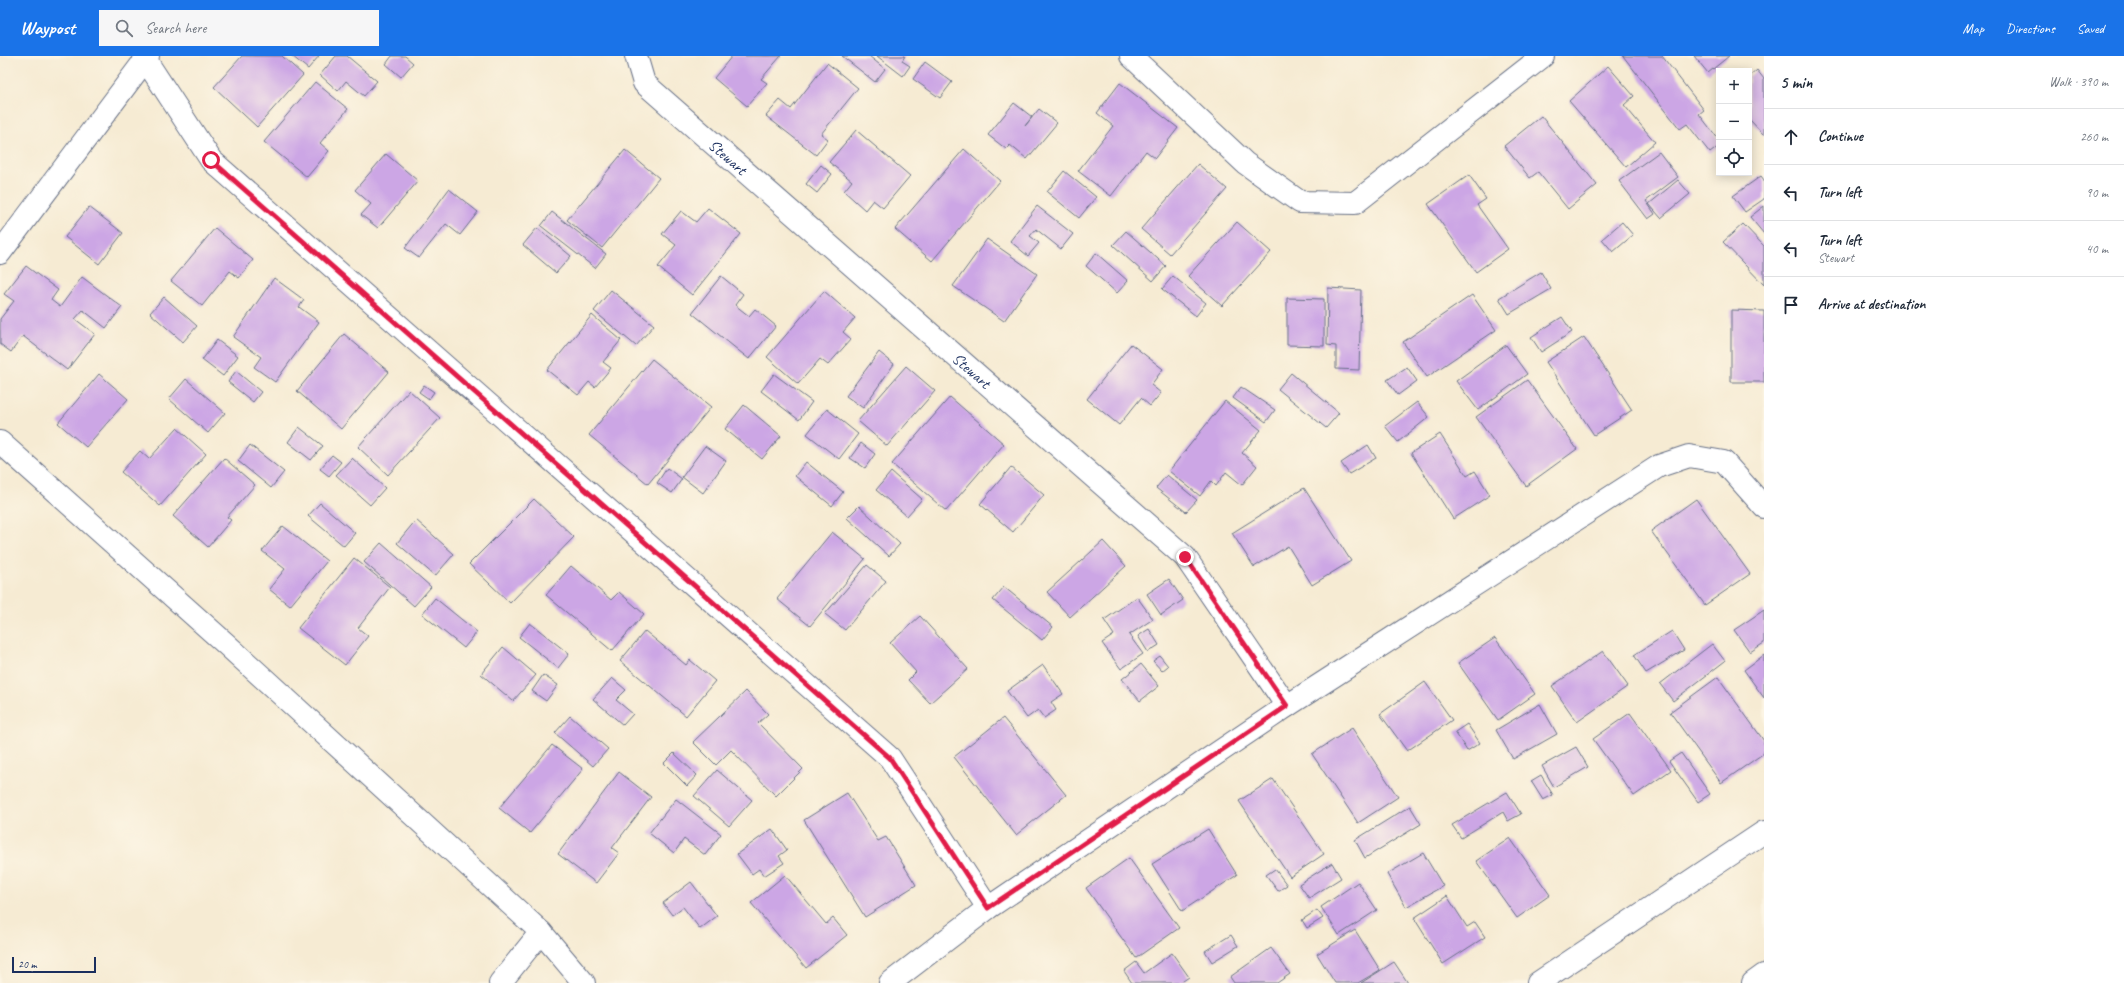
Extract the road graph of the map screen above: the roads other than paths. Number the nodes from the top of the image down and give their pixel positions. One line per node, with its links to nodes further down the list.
1 (636, 56): 8 (main road, Stewart)
2 (1130, 56): 3 (main road)
3 (1543, 56)
4 (146, 58): 5 (main road); 10 (main road)
5 (0, 253)
6 (0, 442): 11 (main road)
7 (1764, 508): 8 (main road)
8 (1287, 706): 10 (main road)
9 (1764, 832): 16 (main road)
10 (988, 908): 15 (main road)
11 (541, 932): 13 (main road); 14 (main road)
12 (1764, 975): 17 (main road)
13 (500, 983)
14 (584, 983)
15 (890, 983)
16 (1538, 983)
17 (1753, 983)

